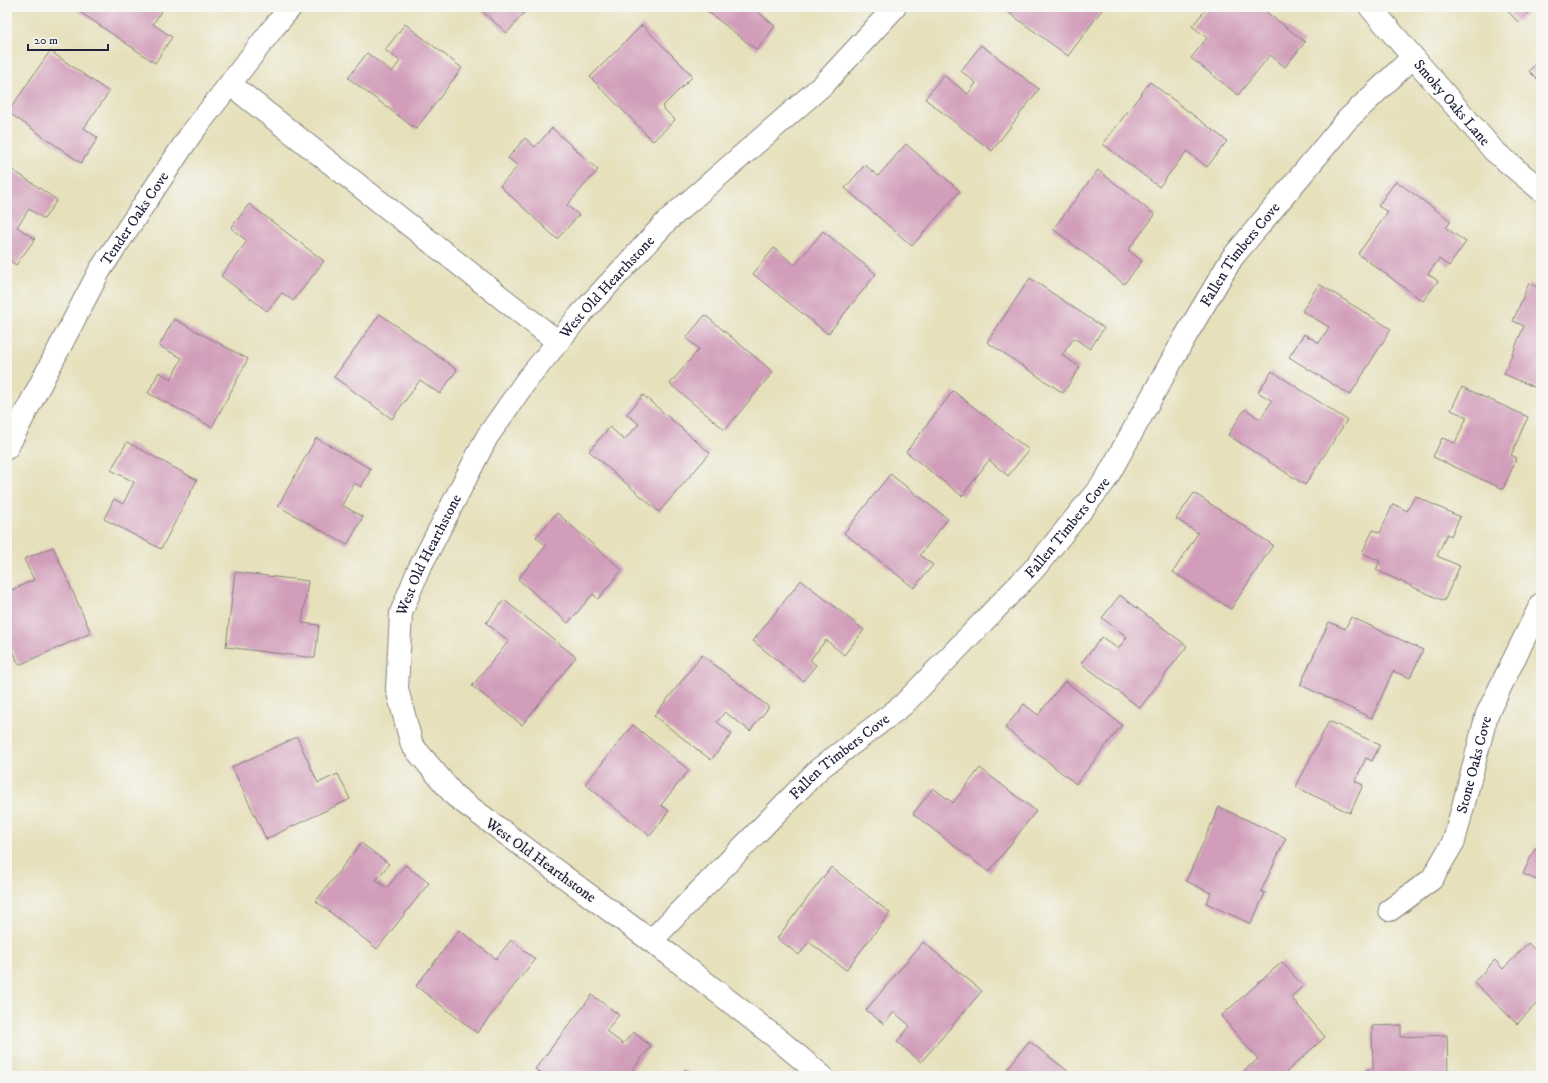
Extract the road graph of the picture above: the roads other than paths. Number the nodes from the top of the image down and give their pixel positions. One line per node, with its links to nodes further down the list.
1 (292, 7): 5 (street, Tender Oaks Cove)
2 (894, 7): 7 (street, West Old Hearthstone)
3 (1370, 7): 4 (street, Smoky Oaks Lane)
4 (1413, 57): 6 (street, Smoky Oaks Lane); 11 (street, Fallen Timbers Cove)
5 (230, 84): 7 (street); 8 (street, Tender Oaks Cove)
6 (1541, 190)
7 (558, 342): 11 (street, West Old Hearthstone)
8 (7, 448)
9 (1541, 604): 10 (street, Stone Oaks Cove)
10 (1390, 910)
11 (651, 941): 12 (street, West Old Hearthstone)
12 (822, 1076)

